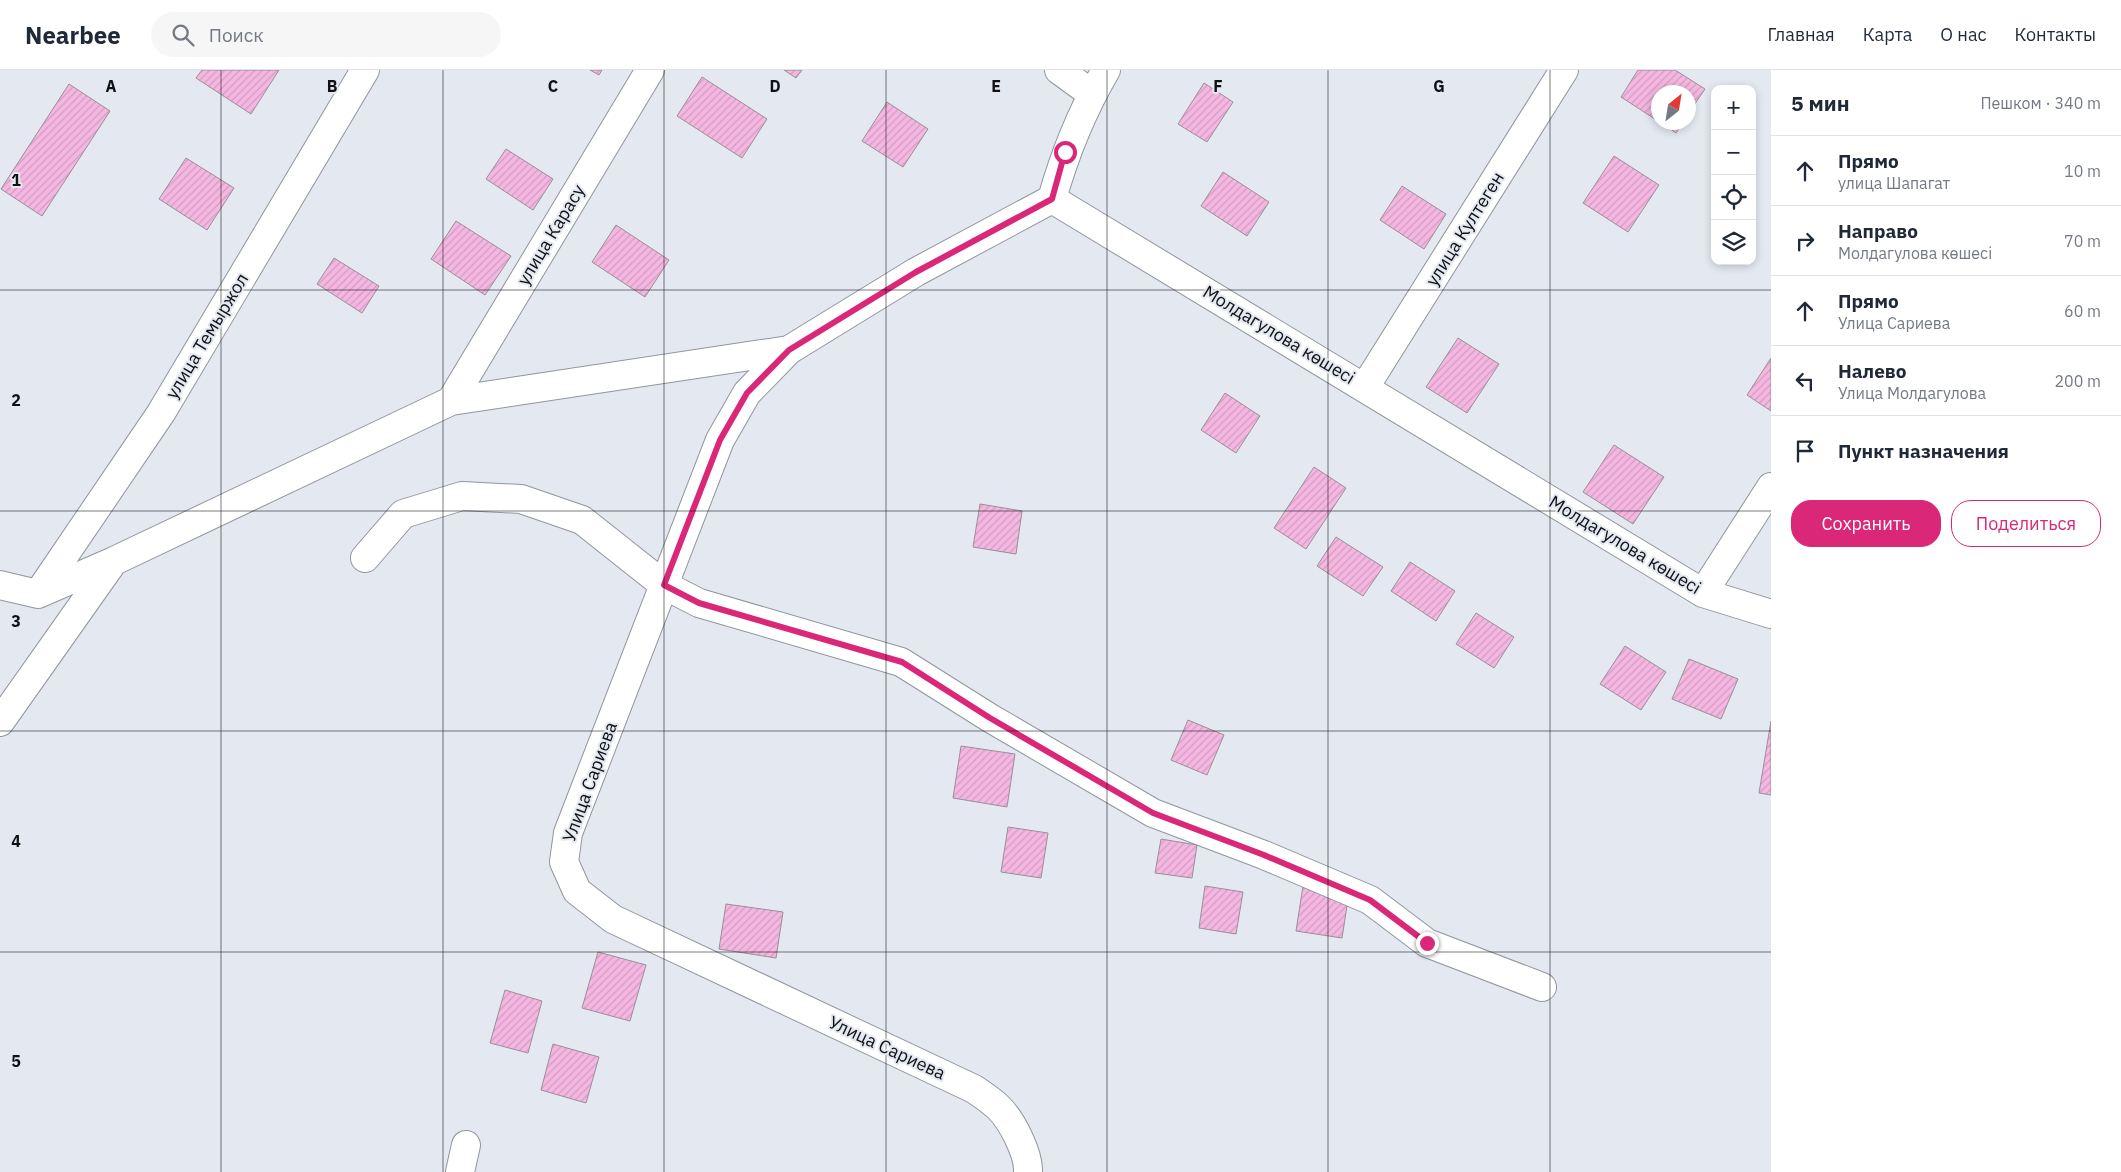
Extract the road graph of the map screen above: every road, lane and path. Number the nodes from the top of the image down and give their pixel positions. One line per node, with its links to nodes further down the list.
1 (365, 70): 16 (street, улица Темыржол)
2 (650, 70): 10 (street, улица Карасу)
3 (1058, 70): 6 (street)
4 (1106, 70): 6 (street)
5 (1564, 70): 9 (street, улица Култеген)
6 (1092, 94): 7 (street)
7 (1052, 199): 8 (street); 9 (street, Молдагулова көшесі)
8 (789, 350): 10 (street); 15 (street, Улица Сариева)
9 (1365, 387): 17 (street, Молдагулова көшесі)
10 (451, 401): 13 (street)
11 (1771, 487): 17 (street)
12 (364, 558): 15 (street)
13 (114, 561): 16 (street); 19 (street)
14 (0, 585): 16 (street)
15 (664, 585): 20 (street); 23 (street, Улица Сариева)
16 (38, 594)
17 (1703, 594): 18 (street, Молдагулова көшесі)
18 (1771, 614)
19 (0, 722)
20 (1542, 987)
21 (466, 1144): 22 (street)
22 (460, 1172)
23 (1028, 1172)

